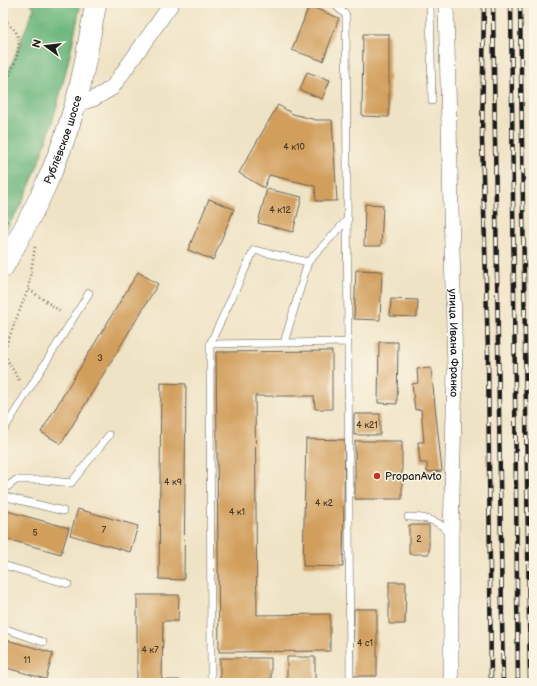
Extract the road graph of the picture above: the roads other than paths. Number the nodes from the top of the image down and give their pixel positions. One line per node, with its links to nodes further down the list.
1 (96, 3): 7 (street, Рублёвское шоссе)
2 (172, 3): 7 (street)
3 (333, 3): 8 (lane)
4 (430, 3): 6 (lane)
5 (446, 3): 21 (street, улица Ивана Франко)
6 (432, 101)
7 (76, 104): 10 (street, Рублёвское шоссе)
8 (348, 219): 9 (lane); 12 (lane)
9 (308, 262): 13 (lane); 14 (lane)
10 (3, 267)
11 (89, 293): 15 (lane)
12 (348, 342): 13 (lane); 27 (lane)
13 (284, 343): 14 (lane)
14 (210, 344): 26 (lane)
15 (3, 431)
16 (109, 435): 17 (lane)
17 (3, 490)
18 (3, 496): 19 (lane)
19 (63, 511)
20 (408, 517): 21 (lane)
21 (451, 536): 28 (street, улица Ивана Франко)
22 (3, 565): 23 (lane)
23 (68, 584)
24 (3, 628): 25 (lane)
25 (43, 642)
26 (211, 683)
27 (350, 683)
28 (450, 683)

